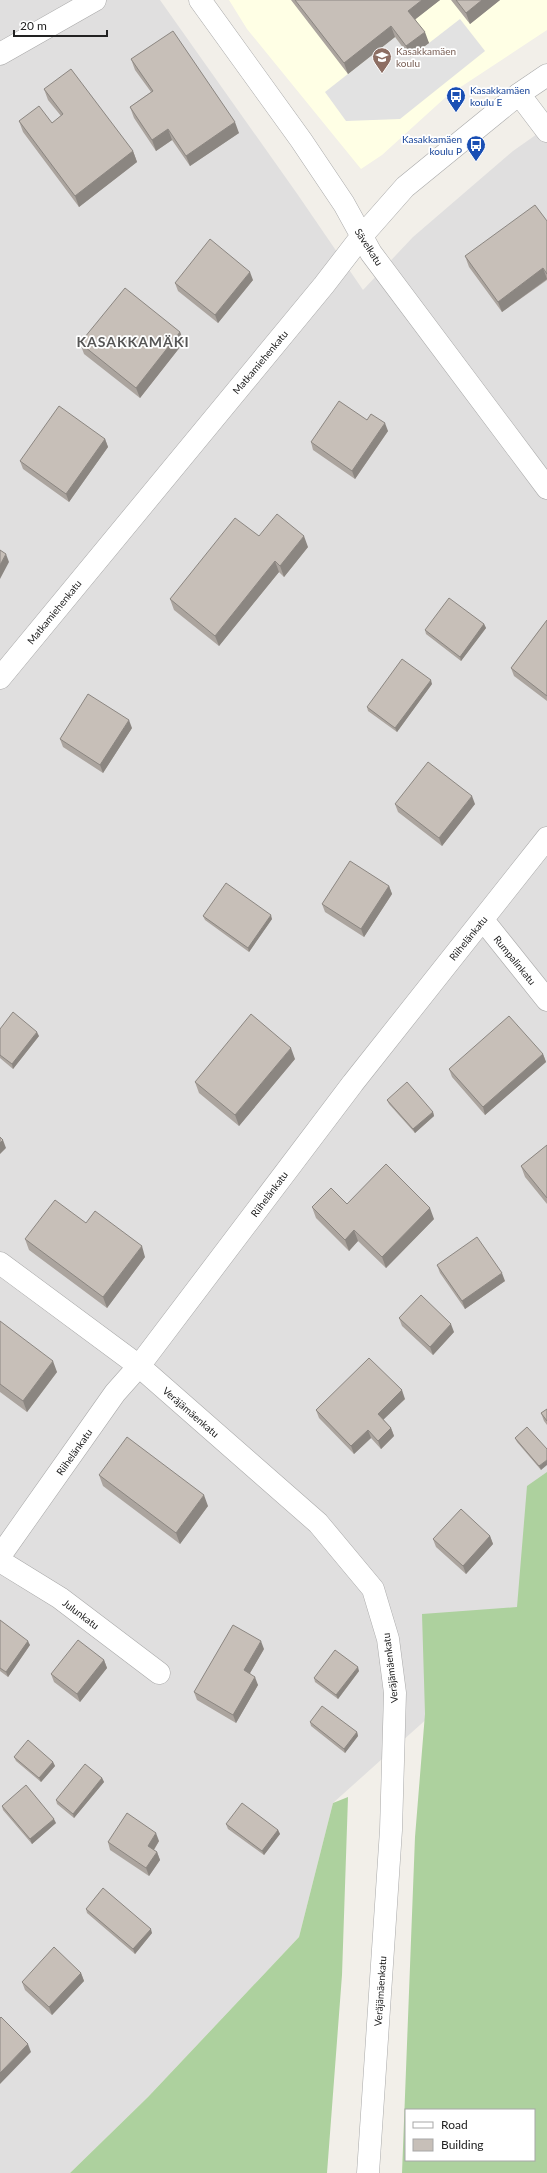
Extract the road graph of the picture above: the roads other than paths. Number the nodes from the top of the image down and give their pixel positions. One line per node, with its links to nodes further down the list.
1 (95, 0): 3 (street)
2 (200, 0): 7 (street, Sävelkatu)
3 (0, 54)
4 (547, 75): 5 (street, Matkamiehenkatu)
5 (519, 94): 6 (street); 7 (street, Matkamiehenkatu)
6 (547, 131)
7 (361, 237): 8 (street, Sävelkatu); 9 (street, Matkamiehenkatu)
8 (547, 488)
9 (0, 678)
10 (547, 838): 11 (street, Riihelänkatu)
11 (483, 920): 12 (street, Rumpalinkatu); 14 (street, Riihelänkatu)
12 (547, 1000)
13 (0, 1263): 14 (street, Veräjämäenkatu)
14 (138, 1366): 15 (street, Riihelänkatu); 18 (street, Veräjämäenkatu)
15 (0, 1556)
16 (0, 1561): 17 (street, Julunkatu)
17 (159, 1673)
18 (368, 2173)

